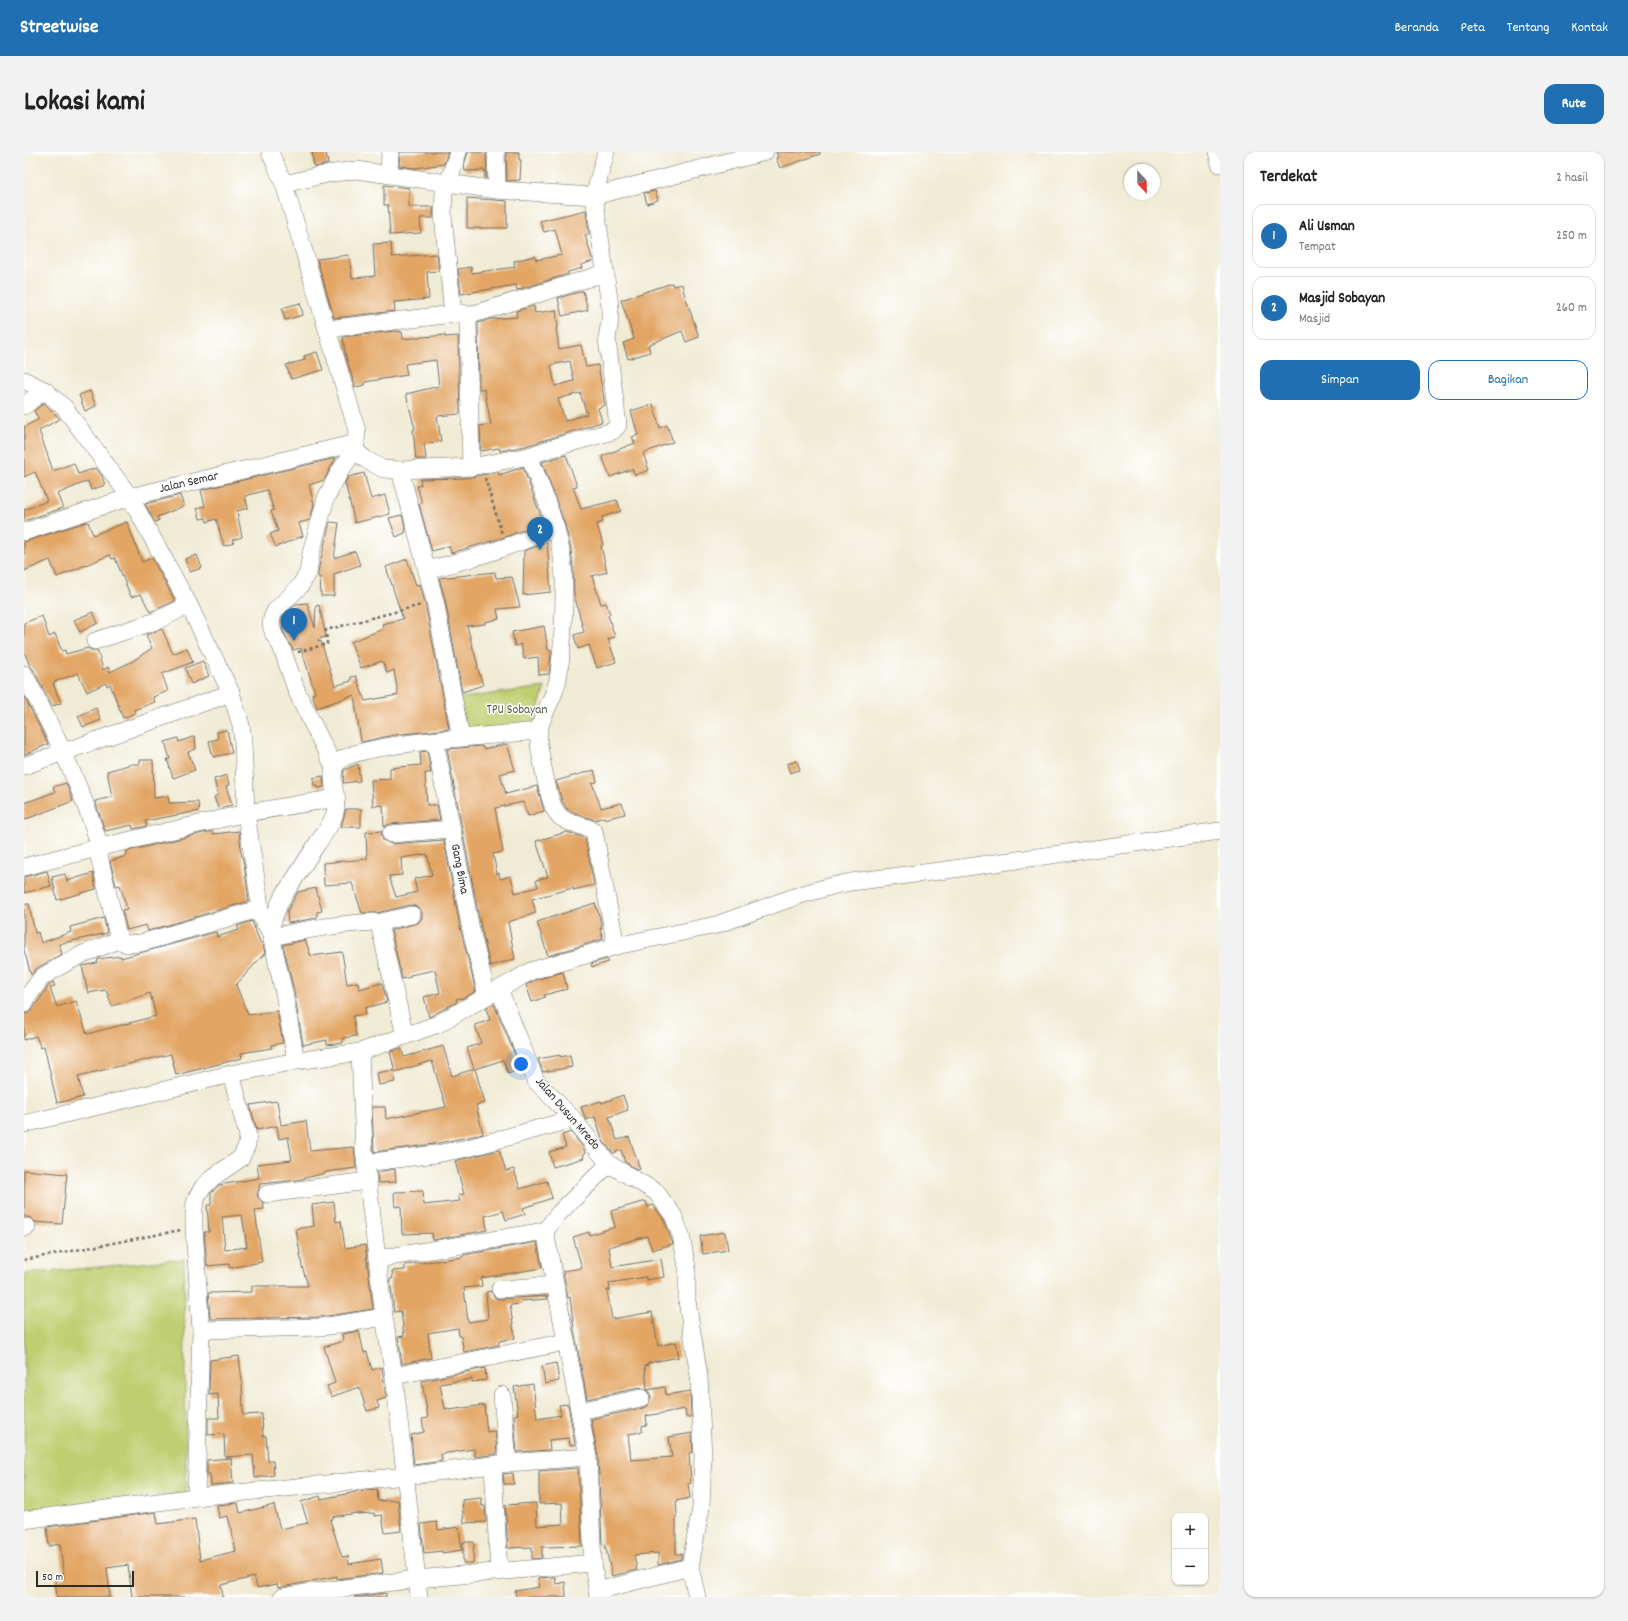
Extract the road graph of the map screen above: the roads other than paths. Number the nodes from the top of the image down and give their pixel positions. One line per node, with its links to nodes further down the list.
1 (270, 152): 10 (street)
2 (390, 152): 9 (street)
3 (458, 152): 11 (street)
4 (496, 152): 12 (street)
5 (606, 152): 13 (street)
6 (766, 152): 13 (street)
7 (1217, 152): 8 (street)
8 (1220, 164)
9 (389, 174): 10 (street); 11 (street)
10 (284, 184): 16 (street)
11 (448, 184): 12 (street); 15 (street)
12 (498, 190): 13 (street)
13 (594, 196): 14 (street)
14 (605, 273): 15 (street); 21 (street)
15 (460, 315): 16 (street); 22 (street)
16 (327, 329): 20 (street)
17 (24, 380): 18 (street)
18 (44, 390): 19 (street); 24 (street)
19 (24, 406)
20 (356, 446): 23 (street); 24 (street, Jalan Semar); 37 (street)
21 (529, 456): 22 (street); 25 (street)
22 (476, 466): 23 (street)
23 (400, 470): 27 (street)
24 (130, 497): 26 (street, Jalan Semar); 28 (street)
25 (556, 528): 27 (street); 32 (street)
26 (24, 532)
27 (427, 570): 33 (street)
28 (188, 605): 29 (street); 31 (street)
29 (95, 641)
30 (24, 674): 35 (street)
31 (231, 693): 35 (street); 39 (street)
32 (538, 731): 33 (street); 49 (street)
33 (461, 738): 34 (street)
34 (435, 741): 37 (street); 40 (street, Gang Bima)
35 (64, 753): 36 (street); 43 (street)
36 (24, 766)
37 (334, 767): 38 (street)
38 (337, 798): 39 (street); 47 (street)
39 (246, 813): 43 (street); 47 (street)
40 (451, 829): 42 (street); 50 (street, Gang Bima)
41 (1220, 830): 49 (street)
42 (391, 834)
43 (98, 848): 44 (street); 48 (street)
44 (24, 867)
45 (412, 915): 46 (street)
46 (377, 923): 47 (street); 52 (street)
47 (266, 924): 48 (street); 54 (street)
48 (119, 940): 51 (street)
49 (616, 946): 50 (street)
50 (493, 993): 52 (street); 56 (street, Jalan Dusun Mredo)
51 (24, 1004)
52 (405, 1036): 53 (street)
53 (360, 1052): 54 (street); 58 (street)
54 (296, 1061): 55 (street)
55 (230, 1074): 57 (street); 67 (street)
56 (573, 1119): 58 (street); 59 (street, Jalan Dusun Mredo)
57 (24, 1124)
58 (365, 1163): 60 (street)
59 (609, 1164): 62 (street); 79 (street, Jalan Dusun Mredo)
60 (368, 1181): 61 (street); 63 (street)
61 (267, 1194)
62 (545, 1231): 63 (street); 64 (street)
63 (377, 1259): 66 (street)
64 (555, 1286): 65 (street); 68 (street)
65 (500, 1289)
66 (384, 1317): 67 (street); 69 (street)
67 (201, 1330): 76 (street)
68 (566, 1342): 69 (street); 72 (street)
69 (394, 1376): 75 (street)
70 (502, 1396): 74 (street)
71 (641, 1398): 72 (street)
72 (579, 1411): 73 (street)
73 (588, 1457): 74 (street); 78 (street)
74 (500, 1464): 75 (street); 80 (street)
75 (405, 1476): 76 (street); 81 (street)
76 (196, 1497): 77 (street)
77 (24, 1520)
78 (594, 1563): 80 (street); 83 (street)
79 (690, 1567): 83 (street); 86 (street)
80 (499, 1572): 81 (street)
81 (417, 1579): 82 (street); 85 (street)
82 (347, 1592): 84 (street)
83 (597, 1594)
84 (282, 1597)
85 (419, 1597)
86 (697, 1597)

